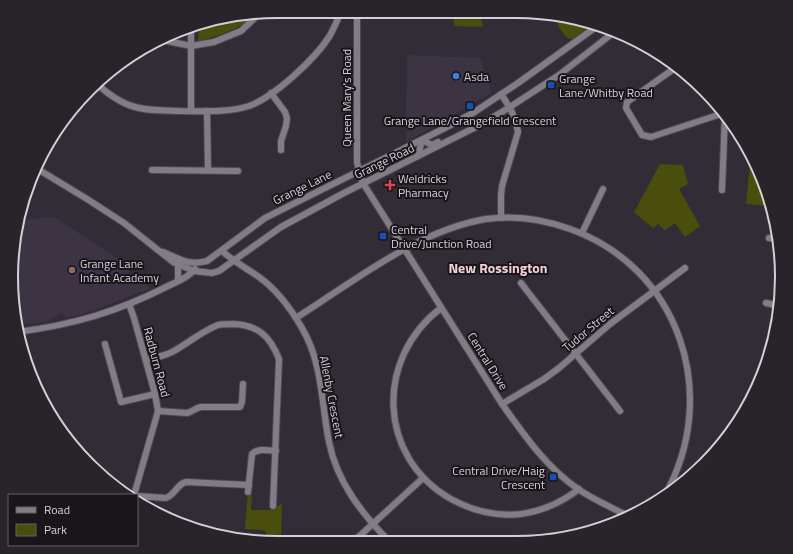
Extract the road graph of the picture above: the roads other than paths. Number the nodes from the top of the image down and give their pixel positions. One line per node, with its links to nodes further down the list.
1 (338, 18): 11 (street)
2 (357, 18): 26 (street, Queen Mary's Road)
3 (254, 19): 8 (street)
4 (592, 30): 12 (street, Grange Lane)
5 (191, 33): 8 (street)
6 (609, 36): 13 (street, Grange Road)
7 (170, 42): 8 (street)
8 (191, 46): 14 (street)
9 (672, 70): 16 (street)
10 (101, 87): 14 (street)
11 (271, 93): 15 (street); 20 (street)
12 (501, 94): 13 (street); 19 (street, Grange Lane)
13 (510, 107): 18 (street, Grange Road); 30 (street)
14 (191, 111): 15 (street)
15 (207, 111): 23 (street)
16 (718, 115)
17 (724, 123): 29 (street)
18 (457, 137): 19 (street, Grange Lane); 21 (street, Grange Road)
19 (422, 140): 21 (street); 26 (street, Grange Lane)
20 (281, 150)
21 (418, 156): 27 (street, Grange Road)
22 (152, 170): 23 (street)
23 (208, 170): 25 (street)
24 (41, 171): 37 (street)
25 (238, 171)
26 (359, 171): 27 (street, Queen Mary's Road); 35 (street, Grange Lane)
27 (364, 183): 34 (street, Central Drive); 36 (street, Grange Road)
28 (603, 189): 31 (street)
29 (722, 190)
30 (501, 218): 31 (street); 34 (street)
31 (582, 233): 43 (street)
32 (769, 238): 33 (street)
33 (772, 238)
34 (404, 249): 47 (street, Central Drive); 48 (street)
35 (222, 251): 36 (street, Allenby Crescent); 38 (street, Grange Lane)
36 (234, 261): 40 (street, Grange Road); 48 (street, Allenby Crescent)
37 (178, 263): 38 (street); 40 (street, Grange Road); 41 (street)
38 (198, 263): 40 (street)
39 (685, 268): 43 (street, Tudor Street)
40 (194, 271): 41 (street)
41 (178, 280): 45 (street)
42 (521, 283): 51 (street)
43 (654, 291): 51 (street, Tudor Street); 60 (street)
44 (766, 303): 46 (street)
45 (129, 304): 49 (street); 52 (street, Radburn Road)
46 (773, 305)
47 (442, 308): 55 (street, Central Drive); 59 (street)
48 (296, 318): 66 (street, Allenby Crescent)
49 (24, 331)
50 (105, 344): 54 (street)
51 (575, 354): 55 (street, Tudor Street); 57 (street)
52 (146, 360): 54 (street, Radburn Road); 58 (street)
53 (243, 384): 56 (street)
54 (155, 394): 56 (street, Radburn Road)
55 (502, 404): 61 (street, Central Drive)
56 (158, 411): 62 (street, Radburn Road)
57 (620, 411)
58 (276, 450): 63 (street); 64 (street)
59 (423, 478): 61 (street); 66 (street)
60 (670, 485)
61 (579, 489): 65 (street, Central Drive)
62 (136, 494)
63 (138, 495)
64 (273, 506)
65 (622, 513)
66 (372, 524): 67 (street); 68 (street, Allenby Crescent)
67 (359, 536)
68 (384, 536)

